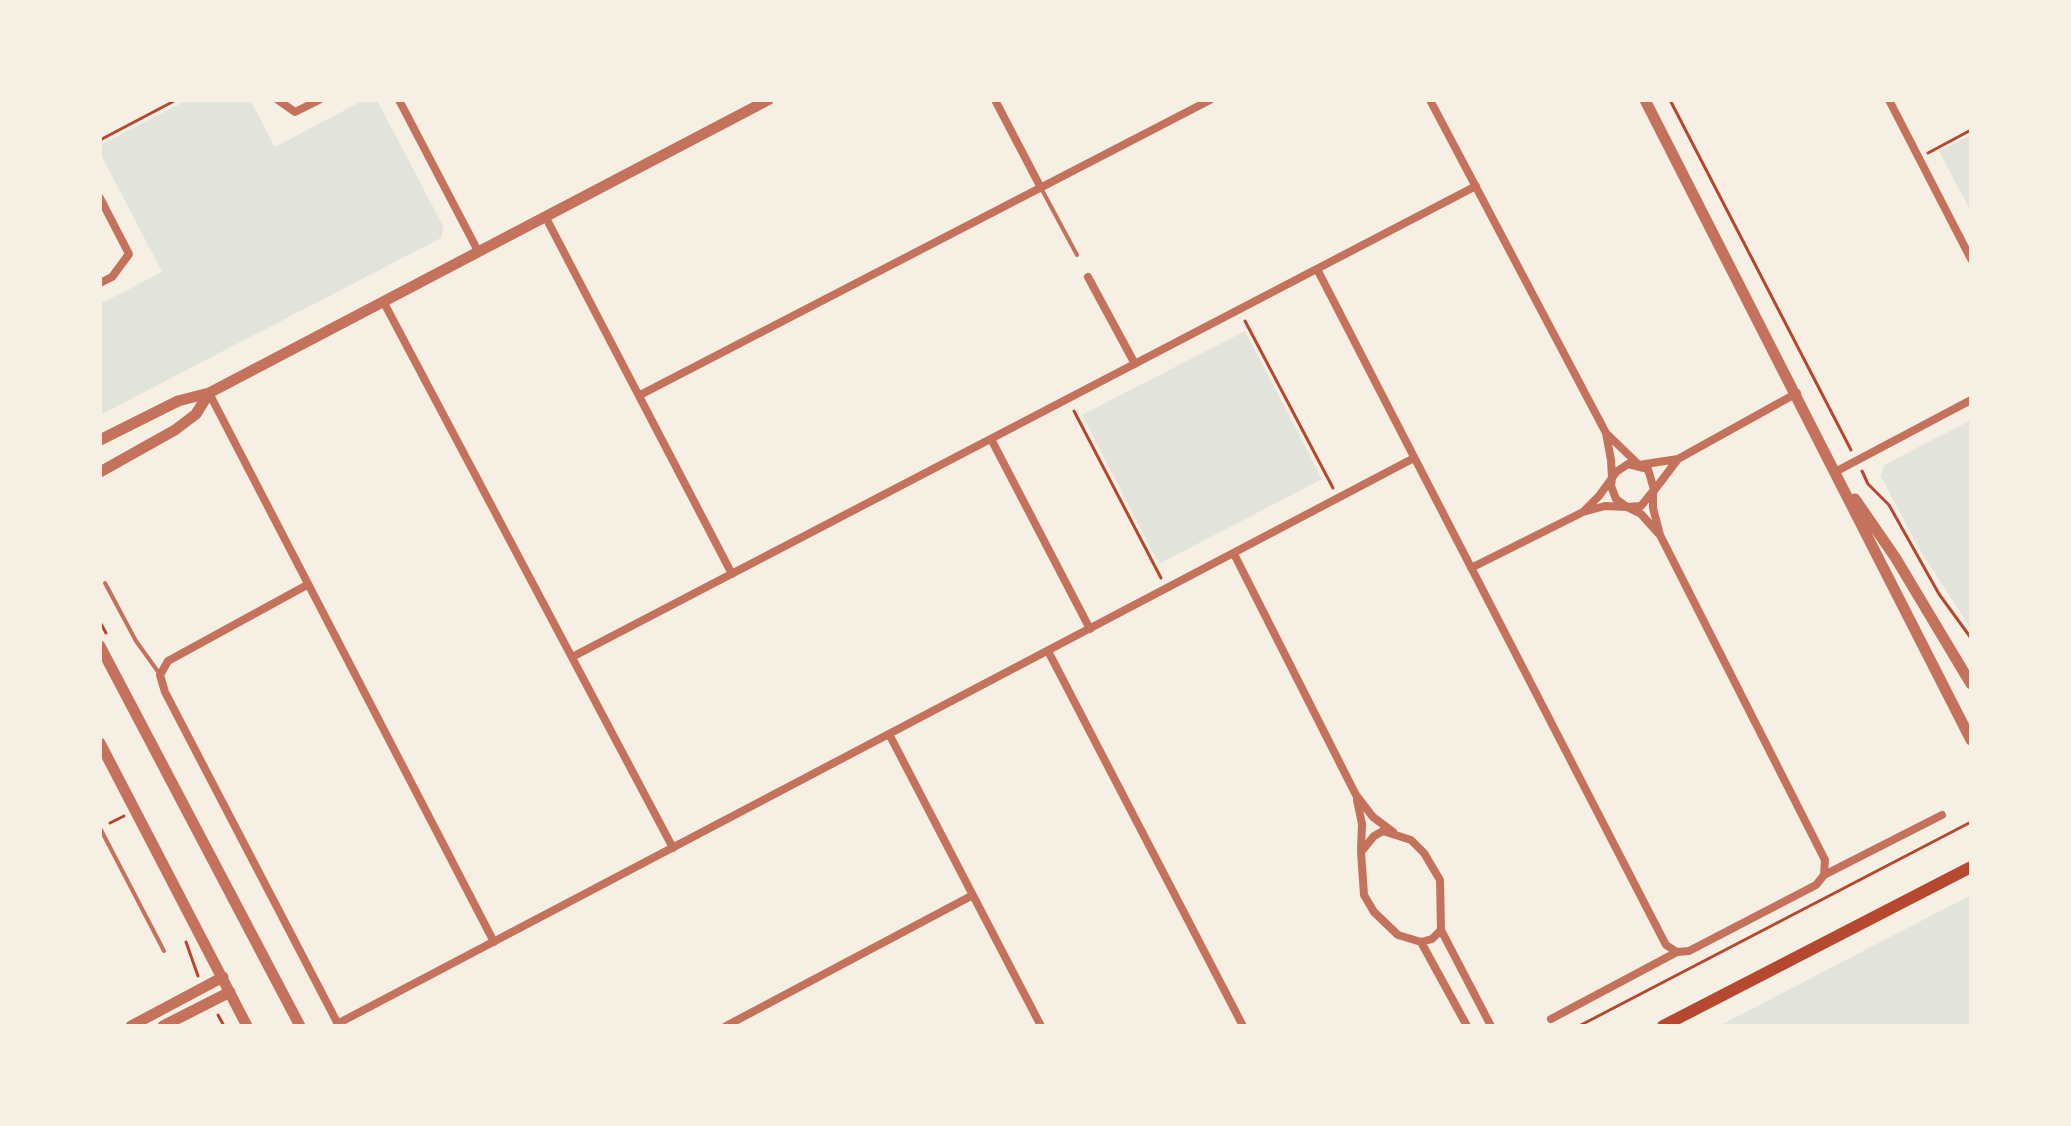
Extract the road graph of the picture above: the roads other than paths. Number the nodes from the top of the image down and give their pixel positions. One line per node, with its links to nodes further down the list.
1 (278, 100): 2 (street)
2 (319, 100)
3 (399, 100): 14 (street)
4 (768, 100): 13 (street)
5 (995, 100): 11 (street)
6 (1210, 100): 11 (street)
7 (1430, 100): 10 (street)
8 (1645, 100): 23 (street)
9 (1889, 100): 16 (street)
10 (1476, 186): 17 (street); 26 (street)
11 (1041, 188): 15 (lane); 24 (street)
12 (100, 198): 19 (street)
13 (545, 216): 14 (street); 24 (street)
14 (478, 251): 20 (street)
15 (1077, 255)
16 (1971, 259)
17 (1317, 269): 21 (street); 29 (street)
18 (1088, 277): 21 (street)
19 (100, 283)
20 (383, 301): 22 (street); 47 (street)
21 (1135, 364): 27 (street)
22 (209, 393): 28 (street); 32 (street); 43 (street)
23 (1797, 393): 30 (street); 33 (street)
24 (640, 395): 41 (street)
25 (1971, 400): 33 (street)
26 (1606, 433): 31 (street); 34 (street)
27 (991, 439): 41 (street); 44 (street)
28 (100, 440)
29 (1414, 458): 39 (street); 40 (street)
30 (1678, 459): 31 (street); 35 (street)
31 (1639, 465): 34 (street); 35 (street)
32 (100, 472)
33 (1837, 476): 49 (street); 51 (street)
34 (1612, 478): 36 (street); 37 (street)
35 (1653, 492): 36 (street); 38 (street)
36 (1627, 507): 37 (street); 38 (street)
37 (1583, 512): 40 (street)
38 (1660, 535): 60 (street)
39 (1234, 554): 44 (street); 53 (street)
40 (1471, 568): 66 (street)
41 (732, 574): 47 (street)
42 (105, 583): 48 (lane)
43 (307, 585): 48 (street); 63 (street)
44 (1090, 629): 46 (street)
45 (100, 646): 74 (street)
46 (1048, 651): 50 (street); 77 (street)
47 (574, 656): 57 (street)
48 (160, 675): 70 (street)
49 (1971, 684)
50 (889, 734): 57 (street); 61 (street)
51 (1971, 740)
52 (100, 743): 67 (street)
53 (1356, 795): 56 (street); 58 (street)
54 (1942, 815): 60 (street)
55 (100, 828): 65 (lane)
56 (1393, 832): 58 (street); 62 (street)
57 (673, 848): 63 (street)
58 (1361, 852): 64 (street)
59 (1971, 867): 80 (main road)
60 (1824, 875): 66 (street)
61 (973, 895): 75 (street); 76 (street)
62 (1441, 930): 64 (street); 79 (street)
63 (494, 942): 70 (street)
64 (1421, 942): 78 (street)
65 (164, 951)
66 (1677, 952): 69 (street)
67 (223, 977): 68 (street); 71 (street)
68 (230, 992): 72 (street); 73 (street)
69 (1551, 1019)
70 (338, 1025)
71 (131, 1026)
72 (163, 1026)
73 (247, 1026)
74 (300, 1026)
75 (726, 1026)
76 (1041, 1026)
77 (1243, 1026)
78 (1467, 1026)
79 (1491, 1026)
80 (1663, 1026)

